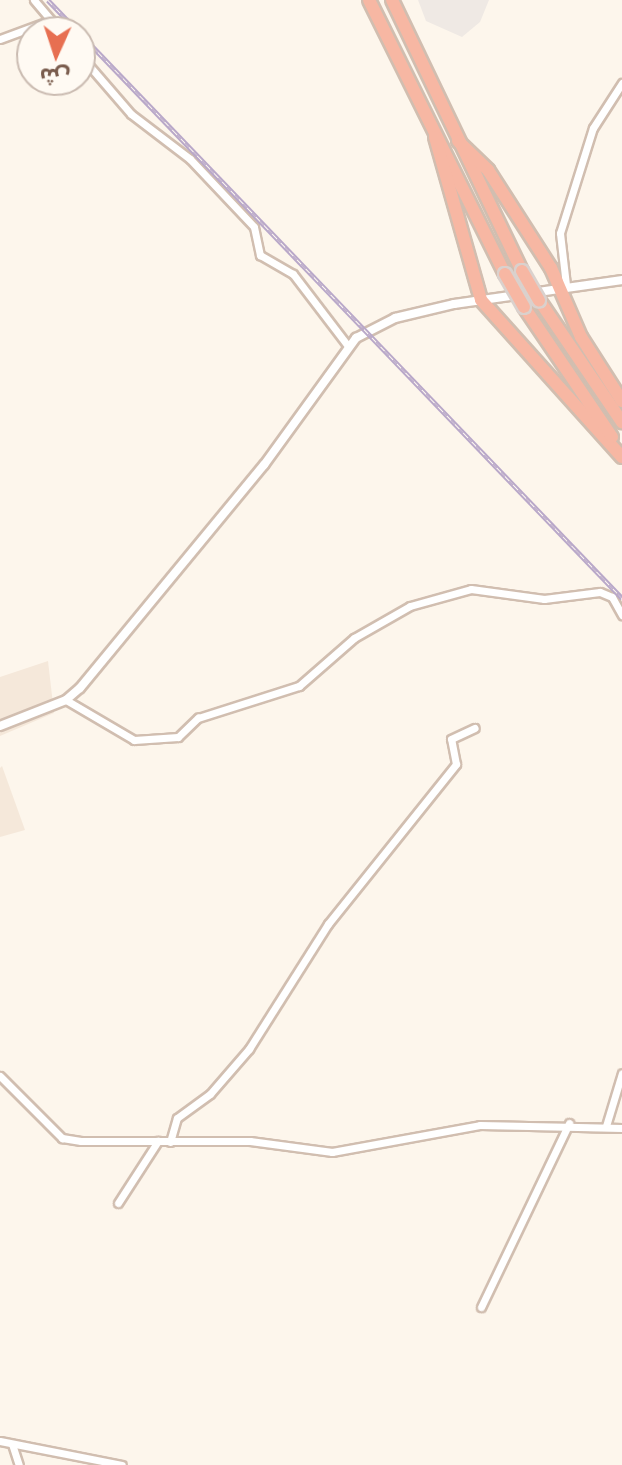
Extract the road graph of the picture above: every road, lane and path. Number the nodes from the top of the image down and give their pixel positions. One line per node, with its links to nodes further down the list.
1 (34, 0): 4 (street)
2 (369, 0): 7 (highway)
3 (392, 0): 8 (highway)
4 (48, 16)
5 (96, 74): 12 (street)
6 (622, 83): 10 (street)
7 (435, 137): 11 (highway); 15 (highway, bridge)
8 (458, 141): 10 (highway); 14 (highway, bridge)
9 (622, 280): 10 (street)
10 (564, 286): 11 (street); 13 (highway)
11 (481, 300): 12 (street); 15 (highway)
12 (348, 346): 17 (street)
13 (622, 401)
14 (622, 422)
15 (622, 454)
16 (622, 615): 17 (street)
17 (66, 700): 18 (street)
18 (0, 726)
19 (475, 728): 26 (street)
20 (622, 1073): 23 (street)
21 (0, 1076): 25 (street)
22 (569, 1123): 23 (street); 26 (street); 28 (street)
23 (606, 1126): 24 (street)
24 (622, 1128)
25 (158, 1141): 26 (street); 27 (street)
26 (170, 1142)
27 (118, 1203)
28 (481, 1307)
29 (0, 1441): 30 (street)
30 (12, 1444): 31 (street); 32 (street)
31 (19, 1465)
32 (122, 1465)

